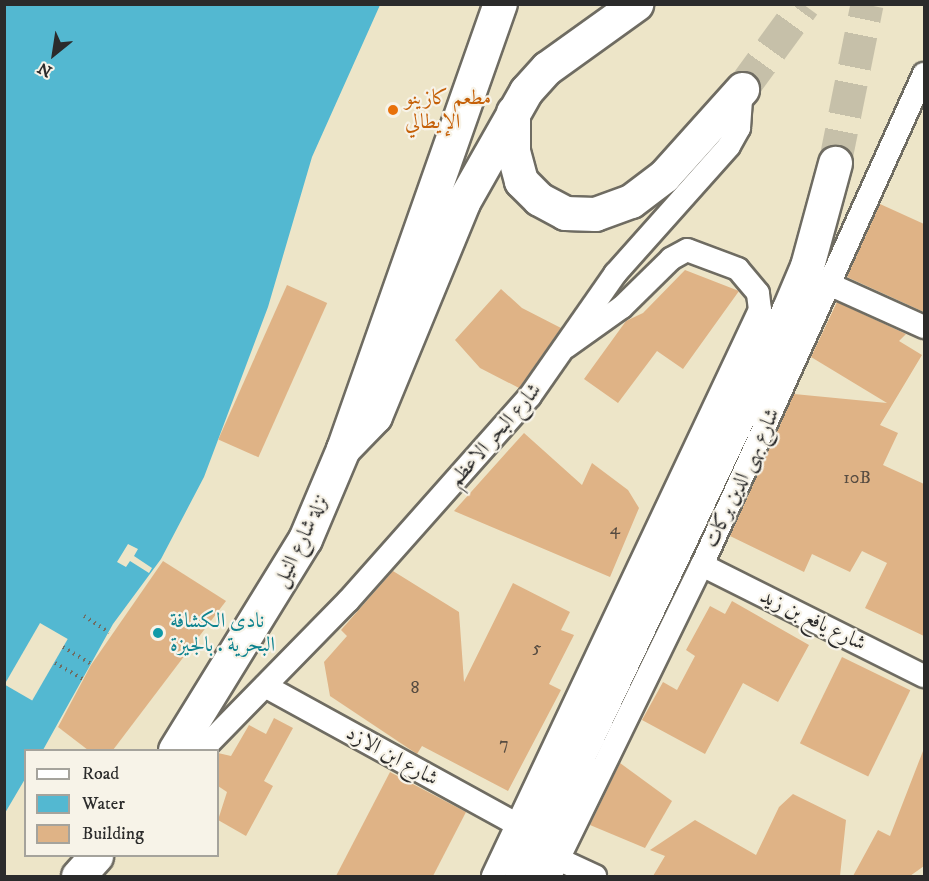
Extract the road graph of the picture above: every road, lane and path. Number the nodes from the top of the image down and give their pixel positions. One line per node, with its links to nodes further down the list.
1 (500, 4): 11 (main road)
2 (636, 4): 6 (main road)
3 (924, 74): 5 (street, شارع بهى الدين بركات)
4 (742, 89): 6 (main road); 10 (street, شارع البحر الاعظم)
5 (919, 108): 8 (street, شارع بهى الدين بركات)
6 (513, 112): 11 (main road)
7 (835, 164): 23 (main road, شارع بهى الدين بركات)
8 (831, 285): 9 (street); 12 (street, شارع بهى الدين بركات)
9 (924, 327)
10 (566, 347): 20 (street, شارع البحر الاعظم); 24 (street)
11 (343, 449): 21 (main road, نزلة شارع النيل)
12 (702, 565): 18 (street, شارع يافع بن زيد); 23 (street, شارع بهى الدين بركات)
13 (84, 616): 14 (path)
14 (109, 632)
15 (63, 647): 17 (path)
16 (55, 663): 19 (path)
17 (91, 664)
18 (924, 676)
19 (83, 679)
20 (265, 686): 22 (street, شارع البحر الاعظم); 24 (street, شارع ابن الازد)
21 (176, 749)
22 (202, 749)
23 (589, 763): 26 (street, شارع بهى الدين بركات); 29 (main road, شارع بهى الدين بركات)
24 (518, 825): 28 (street)
25 (94, 857): 27 (main road)
26 (554, 868): 30 (street)
27 (78, 876)
28 (493, 876)
29 (521, 876)
30 (595, 876)

